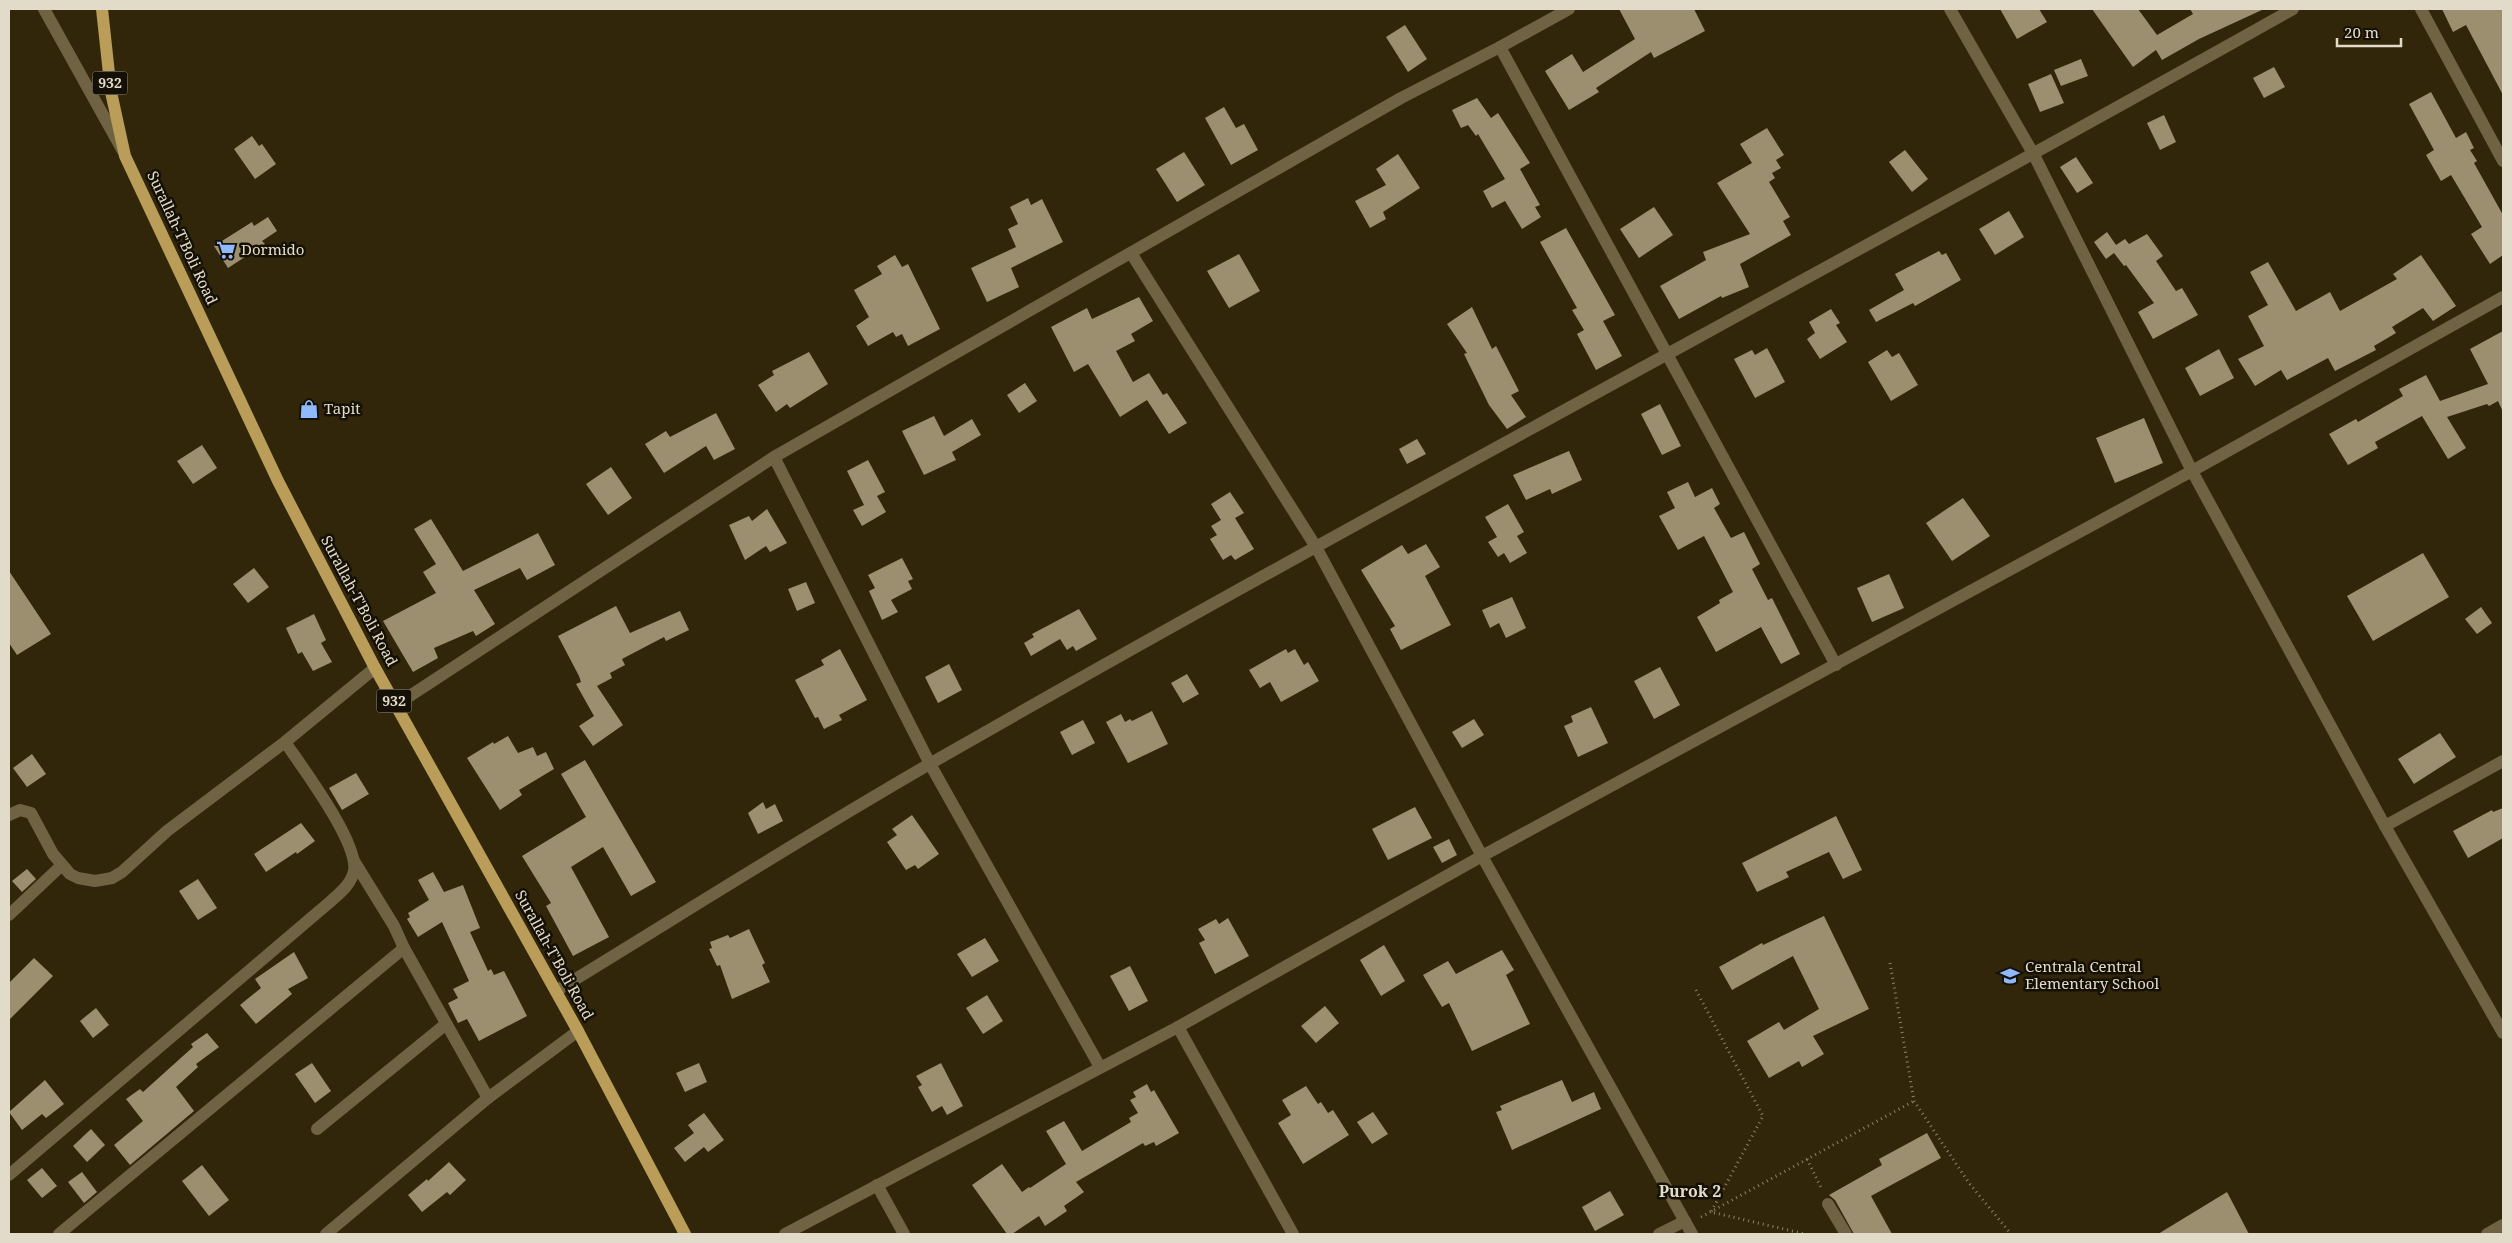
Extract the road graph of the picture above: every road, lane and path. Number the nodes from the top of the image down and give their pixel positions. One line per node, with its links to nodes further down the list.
1 (44, 9): 9 (street)
2 (102, 9): 9 (main road, Surallah-T'Boli Road / 932)
3 (1569, 9): 7 (street)
4 (1950, 9): 8 (street)
5 (2293, 9): 8 (street)
6 (2421, 9): 10 (street)
7 (1500, 47): 11 (street); 13 (street)
8 (2034, 155): 13 (street); 15 (street)
9 (125, 156): 18 (main road, Surallah-T'Boli Road / 932)
10 (2503, 161)
11 (1131, 253): 14 (street); 16 (street)
12 (2503, 297): 15 (street)
13 (1667, 353): 16 (street); 17 (street)
14 (774, 457): 19 (street); 22 (street)
15 (2192, 471): 17 (street); 24 (street)
16 (1316, 547): 22 (street); 25 (street)
17 (1836, 665): 25 (street)
18 (375, 668): 19 (main road, Surallah-T'Boli Road / 932); 20 (street)
19 (396, 705): 31 (main road, Surallah-T'Boli Road / 932)
20 (285, 742): 26 (street); 27 (street)
21 (2503, 761): 24 (street)
22 (930, 764): 31 (street); 37 (street)
23 (9, 815): 27 (street)
24 (2385, 826): 36 (street)
25 (1482, 856): 34 (street); 47 (street)
26 (354, 861): 29 (street); 42 (street)
27 (62, 866): 28 (street)
28 (9, 915)
29 (404, 948): 33 (street); 48 (street)
30 (1890, 963): 39 (path)
31 (556, 990): 35 (main road, Surallah-T'Boli Road / 932)
32 (1696, 990): 45 (path)
33 (446, 1024): 38 (street); 40 (street)
34 (1178, 1027): 37 (street); 53 (street)
35 (578, 1031): 38 (street); 50 (main road, Surallah-T'Boli Road / 932)
36 (2503, 1033)
37 (1100, 1067): 43 (street)
38 (488, 1098): 49 (street)
39 (1914, 1101): 41 (path); 57 (path)
40 (316, 1129)
41 (1807, 1159): 44 (path); 45 (path)
42 (9, 1175)
43 (877, 1185): 51 (street); 52 (street)
44 (1828, 1204): 56 (street)
45 (1711, 1212): 47 (path); 55 (path)
46 (2503, 1225): 58 (street)
47 (1688, 1226): 54 (street)
48 (59, 1234)
49 (326, 1234)
50 (685, 1234)
51 (785, 1234)
52 (904, 1234)
53 (1293, 1234)
54 (1659, 1234)
55 (1805, 1234)
56 (1846, 1234)
57 (2011, 1234)
58 (2487, 1234)

